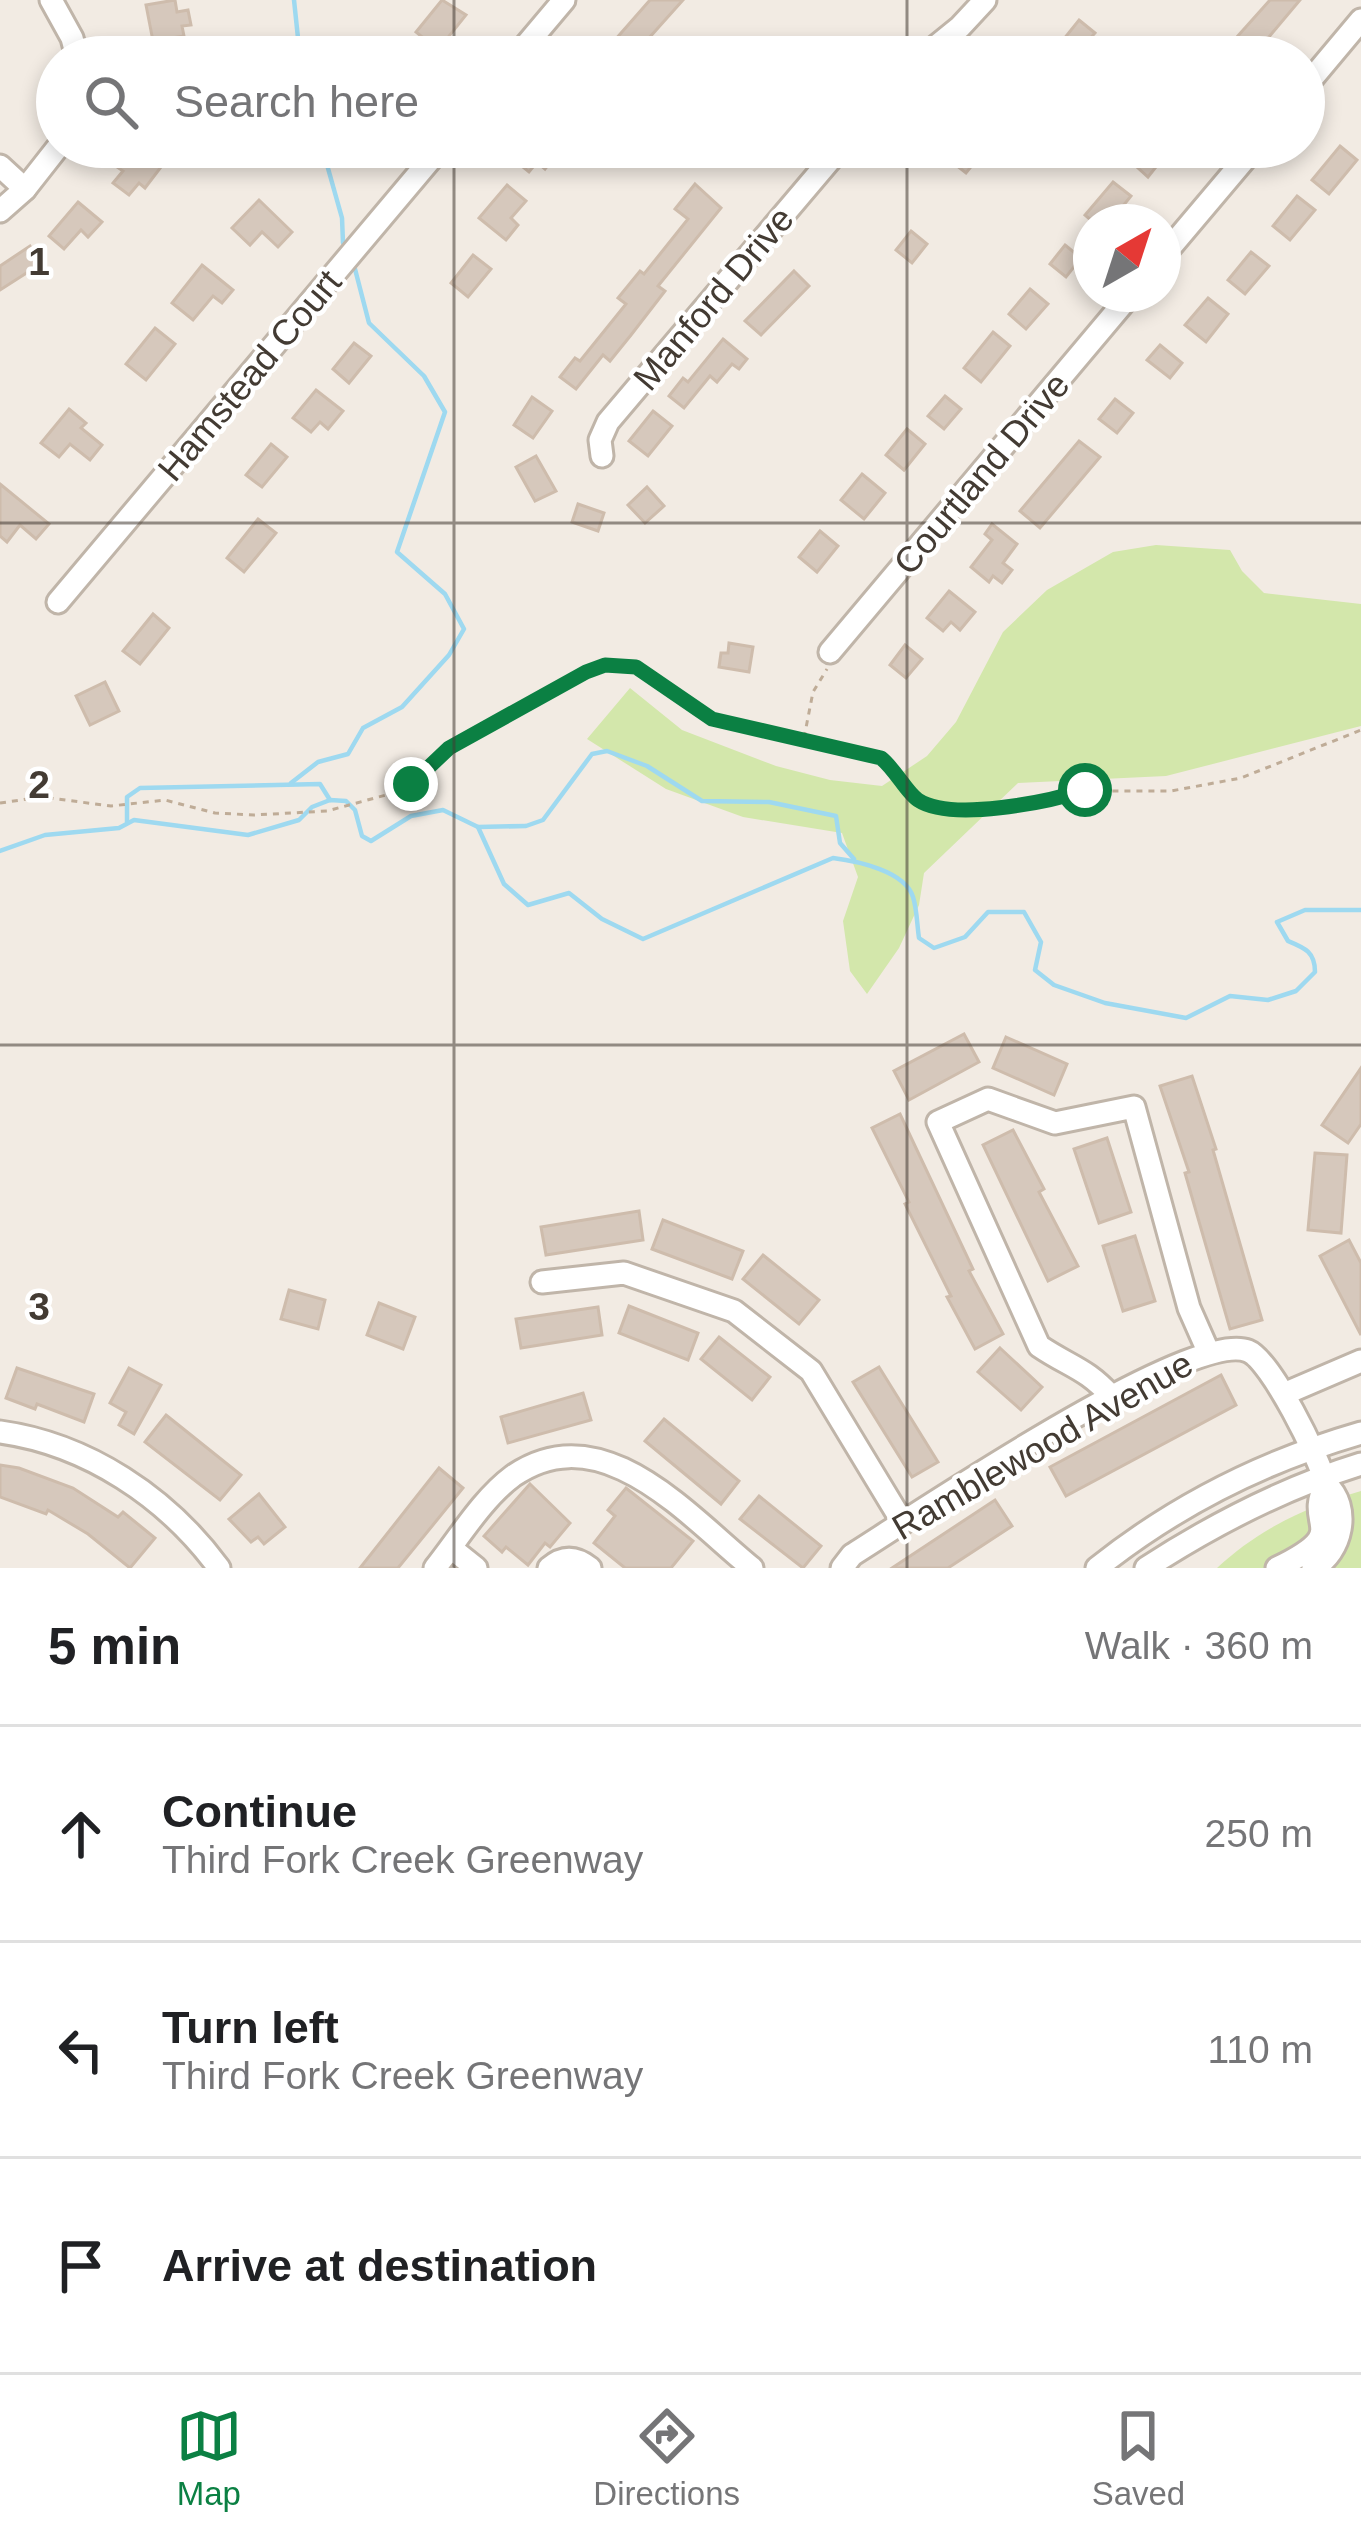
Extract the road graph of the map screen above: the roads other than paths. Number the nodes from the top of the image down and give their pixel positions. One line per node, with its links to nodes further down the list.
1 (51, 0): 5 (street)
2 (564, 0): 6 (street)
3 (985, 0): 7 (street)
4 (1361, 20): 8 (street)
5 (71, 36)
6 (534, 36)
7 (949, 36)
8 (1325, 63)
9 (0, 166): 14 (street)
10 (42, 168): 14 (street)
11 (423, 168): 19 (street, Hamstead Court)
12 (823, 168): 18 (street, Manford Drive)
13 (1237, 168): 16 (street)
14 (25, 190): 15 (street)
15 (0, 211)
16 (1181, 235)
17 (1116, 312): 20 (street, Courtland Drive)
18 (602, 456)
19 (58, 602)
20 (830, 652)
21 (542, 1282): 31 (street)
22 (1208, 1351): 24 (street, Ramblewood Avenue); 25 (street, Ramblewood Avenue); 25 (street)
23 (1361, 1360): 24 (street)
24 (1284, 1394): 28 (street, Ramblewood Avenue)
25 (1112, 1397): 31 (street, Ramblewood Avenue)
26 (0, 1432): 33 (street)
27 (1361, 1432): 28 (street)
28 (1310, 1448): 30 (street, Ramblewood Avenue); 40 (street)
29 (1361, 1464): 30 (street)
30 (1325, 1480): 41 (street); 42 (street); 43 (street, Ramblewood Avenue)
31 (903, 1523): 39 (street, Ramblewood Avenue)
32 (451, 1548): 34 (street); 35 (street); 38 (street)
33 (218, 1568)
34 (435, 1568)
35 (476, 1568)
36 (549, 1568): 37 (street)
37 (590, 1568)
38 (752, 1568)
39 (842, 1568)
40 (1097, 1568)
41 (1146, 1568)
42 (1277, 1568)
43 (1313, 1568)

